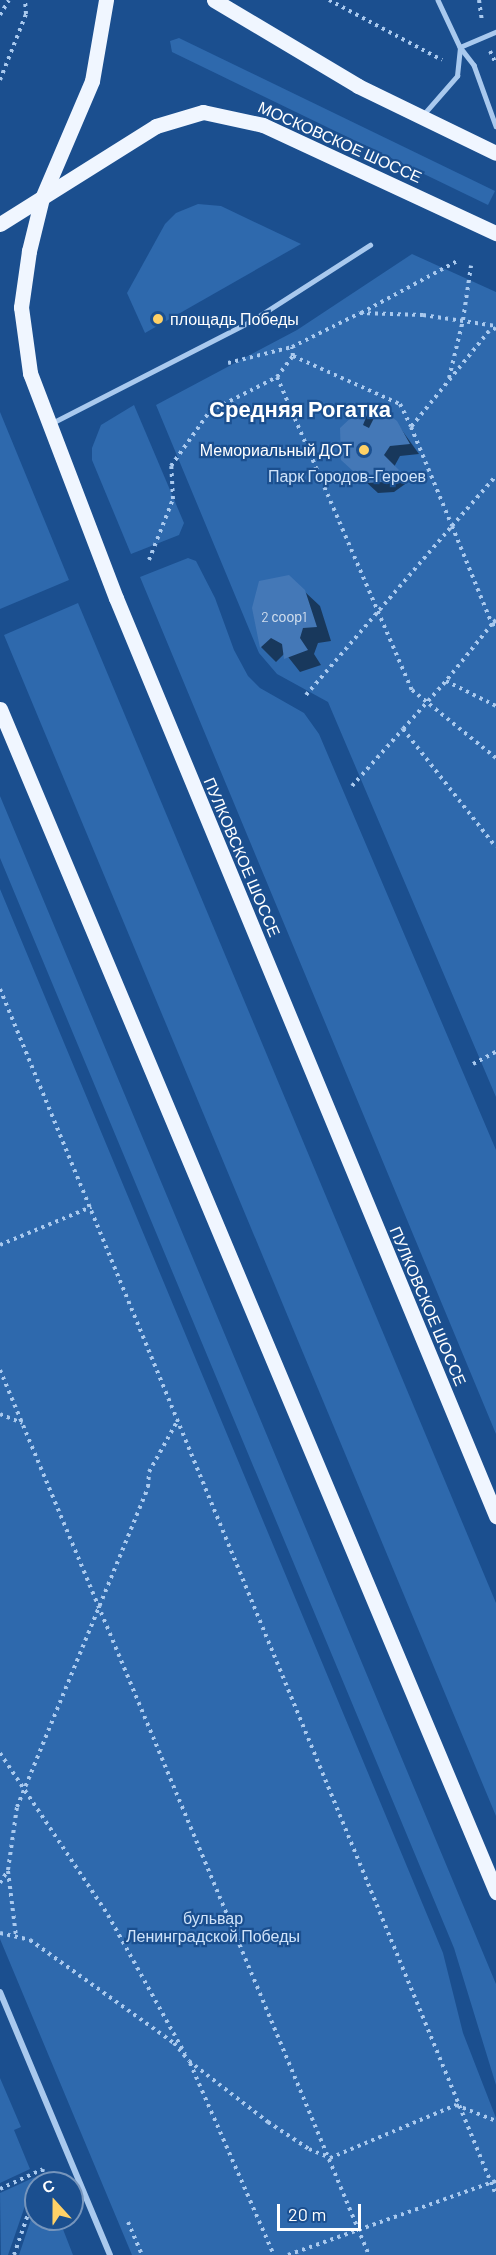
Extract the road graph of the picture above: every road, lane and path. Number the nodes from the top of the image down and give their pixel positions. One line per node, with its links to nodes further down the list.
1 (9, 0): 7 (path)
2 (25, 0): 13 (path)
3 (106, 0): 17 (main road)
4 (214, 0): 14 (main road)
5 (330, 0): 11 (path)
6 (438, 0): 9 (lane)
7 (0, 15)
8 (496, 32): 9 (lane)
9 (460, 47): 14 (lane); 15 (lane)
10 (496, 58): 12 (path)
11 (448, 62)
12 (496, 64)
13 (0, 80)
14 (421, 117): 16 (main road)
15 (496, 126)
16 (496, 153)
17 (42, 198): 18 (main road); 19 (main road, МОСКОВСКОЕ ШОССЕ); 31 (main road, ПУЛКОВСКОЕ ШОССЕ)
18 (0, 224)
19 (496, 233)
20 (370, 245): 31 (lane)
21 (459, 260): 23 (path)
22 (471, 266): 24 (path)
23 (360, 313): 24 (path); 26 (path)
24 (463, 320): 25 (path); 30 (path)
25 (496, 327): 30 (path)
26 (292, 347): 27 (path); 28 (path)
27 (293, 356): 29 (path); 32 (path)
28 (228, 363)
29 (277, 377): 35 (path); 36 (path)
30 (448, 382): 32 (path)
31 (50, 424): 57 (main road, ПУЛКОВСКОЕ ШОССЕ)
32 (411, 427): 34 (path)
33 (496, 476): 34 (path)
34 (452, 526): 36 (path); 38 (path)
35 (149, 560)
36 (379, 613): 40 (path); 41 (path)
37 (496, 620): 38 (path)
38 (494, 625): 39 (path)
39 (446, 681): 41 (path); 42 (path)
40 (306, 695)
41 (427, 703): 44 (path); 45 (path)
42 (496, 706)
43 (0, 709): 63 (main road)
44 (403, 729): 46 (path); 47 (path)
45 (496, 758)
46 (352, 786)
47 (496, 847)
48 (0, 989): 51 (path)
49 (496, 1052): 50 (path)
50 (473, 1064)
51 (91, 1207): 52 (path); 55 (path)
52 (0, 1245)
53 (0, 1370): 56 (path)
54 (0, 1414): 56 (path)
55 (178, 1420): 58 (path); 68 (path)
56 (22, 1424): 58 (path)
57 (496, 1516)
58 (99, 1606): 60 (path); 70 (path)
59 (0, 1753): 60 (path)
60 (24, 1789): 61 (path); 67 (path)
61 (8, 1870): 62 (path); 65 (path)
62 (0, 1883)
63 (496, 1892)
64 (0, 1933): 65 (path)
65 (16, 1936): 67 (path)
66 (0, 1992): 80 (street)
67 (189, 2061): 70 (path); 82 (path)
68 (456, 2105): 69 (path); 70 (path); 73 (path)
69 (496, 2121)
70 (330, 2158): 78 (path)
71 (24, 2178): 74 (path)
72 (496, 2181): 73 (path)
73 (492, 2185): 75 (path); 78 (path)
74 (0, 2189)
75 (496, 2195)
76 (128, 2222): 81 (path)
77 (24, 2226): 79 (path)
78 (359, 2231): 83 (path); 84 (path)
79 (14, 2255)
80 (110, 2255)
81 (142, 2255)
82 (274, 2255)
83 (288, 2255)
84 (369, 2255)

